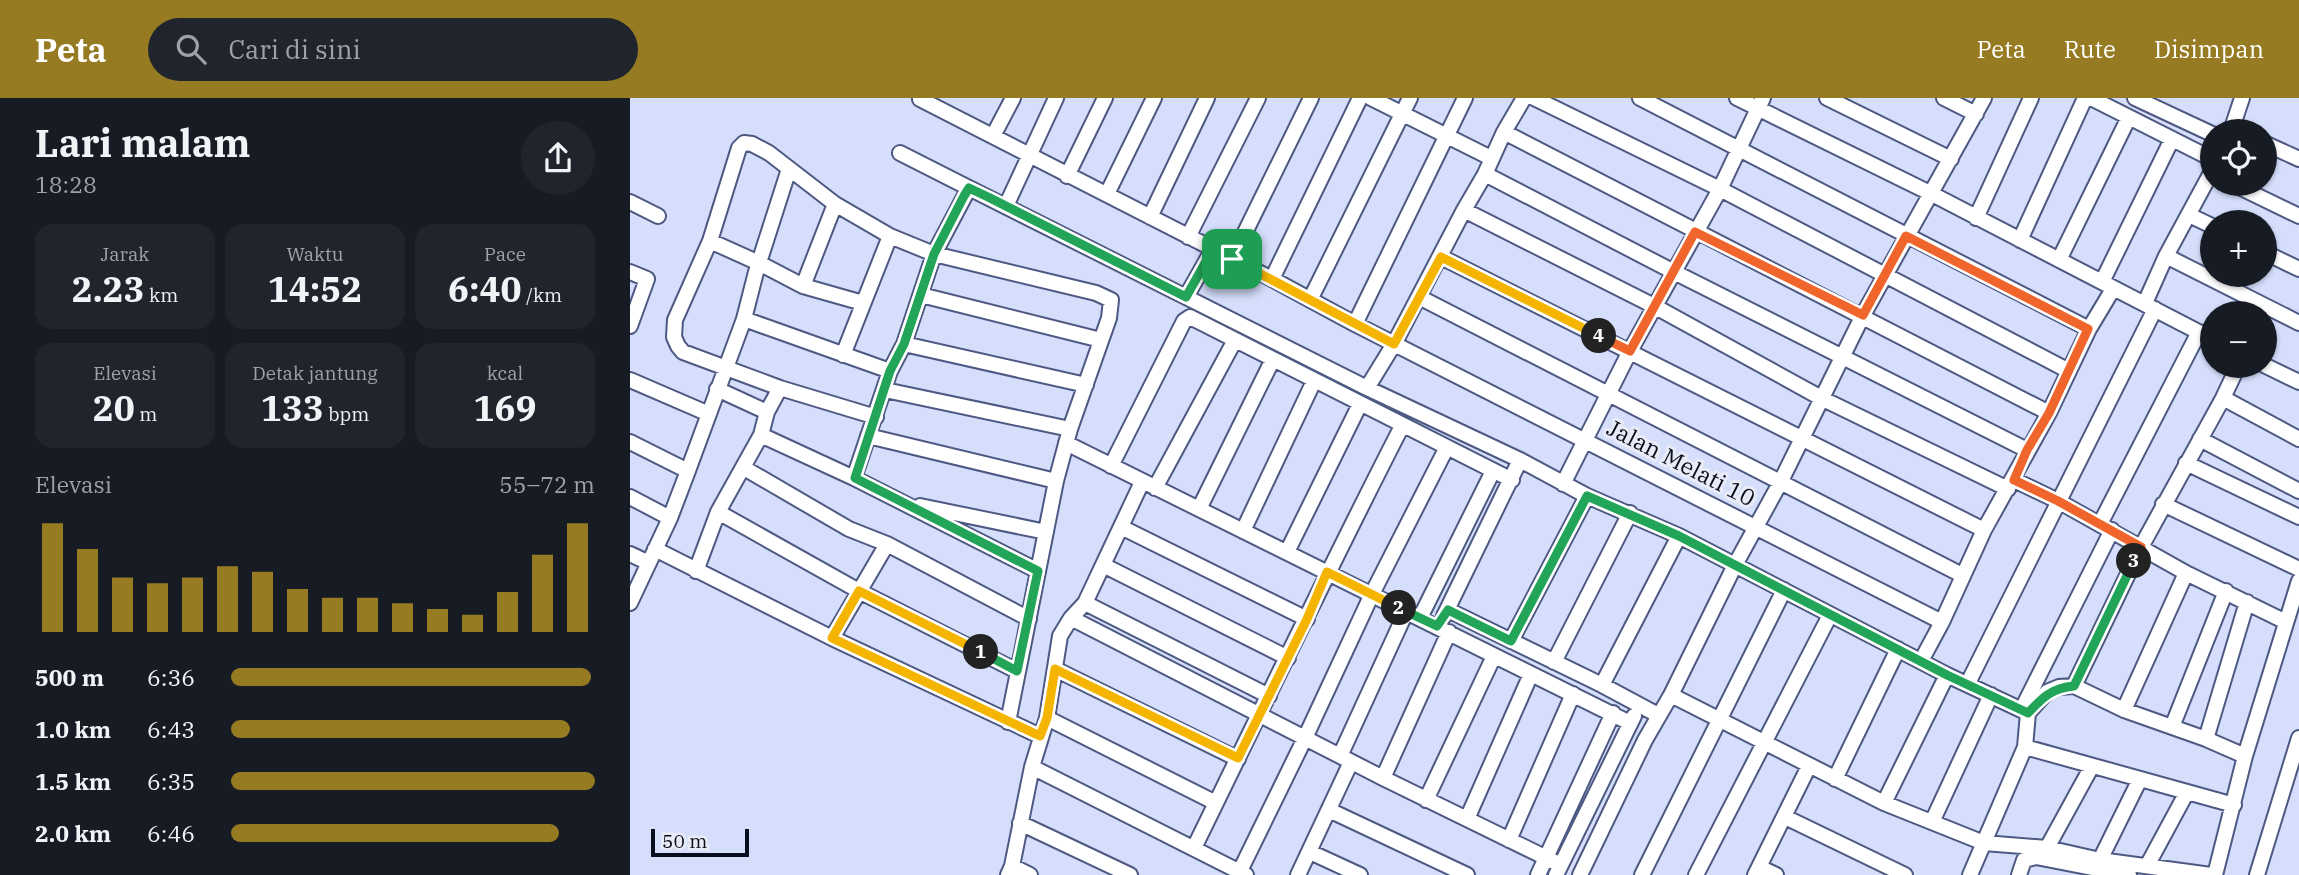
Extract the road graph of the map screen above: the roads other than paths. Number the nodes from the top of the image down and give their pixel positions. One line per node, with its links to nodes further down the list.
1 (1013, 98): 34 (street)
2 (1056, 98): 39 (street)
3 (1105, 98): 46 (street)
4 (1154, 98): 50 (street)
5 (1207, 98): 60 (street)
6 (1258, 98): 66 (street)
7 (1311, 98): 74 (street)
8 (1360, 98): 81 (street)
9 (1371, 98): 26 (street)
10 (1410, 98): 26 (street)
11 (1465, 98): 33 (street)
12 (1524, 98): 32 (street)
13 (1534, 98): 48 (street)
14 (1640, 98): 36 (street)
15 (1737, 98): 25 (street)
16 (1827, 98): 41 (street)
17 (1944, 98): 27 (street)
18 (1984, 98): 27 (street)
19 (2031, 98): 61 (street)
20 (2085, 98): 67 (street)
21 (2091, 98): 28 (street)
22 (2135, 98): 30 (street)
23 (2241, 99): 29 (street)
24 (920, 100): 34 (street, Jalan Melati 10)
25 (1760, 103): 36 (street); 51 (street)
26 (1404, 112): 33 (street); 87 (street)
27 (1976, 114): 41 (street)
28 (2129, 117): 35 (street); 75 (street)
29 (2236, 119)
30 (2193, 125): 31 (street); 35 (street)
31 (2200, 128)
32 (1504, 132): 40 (street); 63 (street)
33 (1446, 135): 40 (street); 94 (street)
34 (993, 136): 39 (street, Jalan Melati 10)
35 (2178, 142): 42 (street); 82 (street)
36 (1740, 149): 48 (street); 65 (street)
37 (2277, 150): 43 (street)
38 (900, 153): 47 (street)
39 (1028, 155): 46 (street, Jalan Melati 10); 55 (street)
40 (1491, 158): 45 (street)
41 (1951, 159): 51 (street)
42 (2200, 159)
43 (2299, 159)
44 (789, 169): 54 (street); 68 (street); 76 (street)
45 (1485, 174): 56 (street); 79 (street)
46 (1067, 176): 50 (street, Jalan Melati 10)
47 (969, 188): 55 (street); 70 (street)
48 (1720, 188): 63 (street); 80 (street)
49 (2200, 193): 57 (street)
50 (1107, 194): 60 (street, Jalan Melati 10)
51 (1932, 194): 61 (street); 65 (street)
52 (2258, 196): 59 (street)
53 (630, 202): 58 (street)
54 (835, 204): 64 (street); 83 (street)
55 (1006, 206): 85 (street)
56 (1464, 210): 72 (street); 89 (street)
57 (2189, 215): 62 (street); 71 (street)
58 (658, 216)
59 (2299, 216)
60 (1150, 217): 66 (street, Jalan Melati 10)
61 (1976, 218): 67 (street)
62 (2200, 220)
63 (1695, 232): 79 (street); 91 (street)
64 (890, 236): 70 (street); 88 (street)
65 (1906, 236): 80 (street); 96 (street)
66 (1188, 237): 69 (street, Jalan Melati 10)
67 (2020, 240): 75 (street)
68 (710, 241): 76 (street); 107 (street)
69 (1213, 249): 74 (street, Jalan Melati 10); 85 (street)
70 (934, 254): 84 (street); 98 (street)
71 (2166, 256): 90 (street); 93 (street)
72 (1441, 257): 86 (street); 103 (street)
73 (2277, 258): 77 (street)
74 (1232, 259): 81 (street, Jalan Melati 10)
75 (2059, 260): 82 (street)
76 (759, 263): 83 (street); 92 (street)
77 (2299, 269)
78 (630, 272): 95 (street)
79 (1674, 272): 89 (street); 105 (street)
80 (1885, 275): 91 (street); 109 (street)
81 (1272, 279): 87 (street, Jalan Melati 10)
82 (2108, 285): 90 (street); 96 (street)
83 (803, 286): 88 (street)
84 (921, 295): 98 (street); 100 (street)
85 (1186, 297): 117 (street)
86 (1419, 297): 101 (street); 120 (street)
87 (1310, 300): 94 (street, Jalan Melati 10)
88 (863, 303): 104 (street)
89 (1654, 306): 103 (street); 122 (street)
90 (2150, 306): 97 (street); 156 (street)
91 (1863, 315): 105 (street); 125 (street)
92 (744, 319): 104 (street); 107 (street)
93 (2299, 323)
94 (1354, 324): 101 (street, Jalan Melati 10)
95 (630, 326)
96 (2088, 329): 109 (street)
97 (2200, 332)
98 (1101, 340): 115 (street)
99 (1235, 340): 106 (street); 142 (street); 152 (street)
100 (904, 344): 108 (street); 115 (street)
101 (1394, 344): 117 (street); 135 (street, Jalan Melati 10)
102 (2200, 345): 166 (street)
103 (1630, 351): 120 (street); 132 (street)
104 (843, 355): 108 (street)
105 (1843, 357): 122 (street); 139 (street)
106 (1273, 359): 113 (street); 159 (street)
107 (725, 366): 116 (street); 118 (street)
108 (890, 371): 119 (street)
109 (2069, 371): 125 (street)
110 (2277, 371): 114 (street)
111 (2232, 378): 121 (street)
112 (630, 380): 126 (street)
113 (1314, 381): 123 (street); 168 (street)
114 (2299, 382)
115 (1086, 385): 129 (street)
116 (780, 388): 124 (street); 127 (street)
117 (1367, 388): 140 (street)
118 (717, 389): 124 (street); 126 (street)
119 (885, 390): 127 (street); 129 (street)
120 (1609, 396): 135 (street); 149 (street)
121 (2223, 398): 133 (street); 134 (street)
122 (1823, 399): 132 (street); 151 (street)
123 (1360, 404): 128 (street); 174 (street)
124 (767, 412): 130 (street)
125 (2049, 413): 139 (street)
126 (709, 414): 144 (street)
127 (876, 417): 131 (street)
128 (1402, 426): 138 (street); 182 (street)
129 (1070, 429): 137 (street)
130 (761, 435): 143 (street); 146 (street)
131 (868, 436): 146 (street); 148 (street)
132 (1802, 438): 149 (street); 167 (street)
133 (2200, 439): 141 (street); 153 (street)
134 (2299, 439)
135 (1585, 440): 150 (street); 165 (street, Jalan Melati 10)
136 (630, 442): 144 (street)
137 (1066, 443): 142 (street); 148 (street)
138 (1447, 447): 145 (street); 189 (street)
139 (2027, 450): 151 (street)
140 (1520, 460): 147 (street); 150 (street)
141 (2186, 463): 158 (street); 163 (street)
142 (1111, 466): 152 (street)
143 (744, 468): 160 (street); 171 (street)
144 (688, 471): 162 (street)
145 (1493, 471): 147 (street); 197 (street)
146 (855, 478): 157 (street)
147 (1512, 480): 193 (street)
148 (1056, 481): 169 (street)
149 (1780, 483): 165 (street); 184 (street)
150 (1563, 484): 154 (street)
151 (2011, 484): 156 (street); 167 (street)
152 (1149, 485): 159 (street); 164 (street)
153 (2299, 491)
154 (1587, 496): 161 (street); 204 (street)
155 (630, 497): 162 (street)
156 (2058, 501): 166 (street); 214 (street)
157 (900, 502): 169 (street); 181 (street)
158 (2163, 504): 172 (street); 179 (street)
159 (1199, 509): 168 (street)
160 (718, 512): 180 (street); 187 (street)
161 (1630, 513): 170 (street); 209 (street)
162 (670, 517): 173 (street)
163 (2299, 517)
164 (1121, 527): 177 (street); 199 (street)
165 (1757, 527): 178 (street); 200 (street, Jalan Melati 10)
166 (2106, 527): 172 (street); 223 (street)
167 (1984, 530): 184 (street)
168 (1243, 531): 174 (street)
169 (1046, 532): 181 (street)
170 (1679, 536): 178 (street); 215 (street)
171 (887, 544): 187 (street); 198 (street)
172 (2141, 547): 183 (street); 216 (street)
173 (655, 549): 176 (street); 180 (street)
174 (1287, 552): 182 (street)
175 (630, 554): 176 (street)
176 (649, 563): 191 (street)
177 (1103, 565): 192 (street); 207 (street)
178 (1735, 565): 186 (street); 218 (street)
179 (2299, 569)
180 (696, 571): 203 (street)
181 (1038, 571): 198 (street)
182 (1327, 572): 189 (street); 199 (street)
183 (2186, 573): 188 (street); 222 (street)
184 (1962, 575): 200 (street)
185 (2299, 581): 201 (street)
186 (1784, 590): 195 (street); 228 (street)
187 (859, 591): 203 (street); 211 (street)
188 (2226, 591): 190 (street); 231 (street)
189 (1372, 594): 194 (street); 233 (street)
190 (2247, 601): 201 (street); 235 (street)
191 (630, 603)
192 (1085, 603): 196 (street); 220 (street)
193 (1448, 610): 202 (street); 204 (street)
194 (1406, 612): 197 (street); 242 (street)
195 (1830, 615): 205 (street); 236 (street)
196 (1071, 618): 210 (street); 225 (street)
197 (1420, 618): 202 (street)
198 (1029, 619): 211 (street)
199 (1307, 619): 207 (street)
200 (1942, 622): 208 (street)
201 (2286, 622): 240 (street)
202 (1443, 629): 206 (street); 246 (street)
203 (832, 638): 229 (street)
204 (1511, 641): 209 (street)
205 (1898, 649): 208 (street); 247 (street)
206 (1493, 656): 212 (street); 250 (street)
207 (1288, 658): 220 (street)
208 (1921, 661): 213 (street)
209 (1554, 662): 215 (street)
210 (1055, 669): 227 (street); 241 (street)
211 (1017, 671): 229 (street)
212 (1531, 674): 217 (street); 256 (street)
213 (1947, 675): 214 (street); 252 (street)
214 (1968, 683): 219 (street)
215 (1602, 685): 221 (street)
216 (2074, 686): 222 (street); 223 (street)
217 (1573, 694): 224 (street); 259 (street)
218 (1671, 695): 226 (street); 228 (street)
219 (1991, 695): 223 (street); 257 (street)
220 (1269, 696): 225 (street)
221 (1639, 705): 226 (street); 230 (street)
222 (2123, 710): 231 (street)
223 (2025, 711): 238 (street)
224 (1614, 713): 230 (street); 264 (street)
225 (1260, 715): 233 (street); 241 (street)
226 (1658, 715): 239 (street)
227 (1047, 718): 232 (street); 251 (street)
228 (1719, 720): 236 (street); 279 (street)
229 (1008, 722): 232 (street)
230 (1630, 723): 237 (street)
231 (2172, 727): 235 (street)
232 (1040, 736): 245 (street)
233 (1305, 738): 242 (street); 271 (street)
234 (2299, 738): 287 (street)
235 (2206, 739): 240 (street)
236 (1763, 741): 243 (street); 280 (street)
237 (1618, 747): 239 (street); 270 (street)
238 (2025, 747): 244 (street); 260 (street)
239 (1637, 756): 278 (street)
240 (2245, 756): 253 (street)
241 (1238, 758): 251 (street)
242 (1345, 759): 246 (street); 254 (street)
243 (1808, 766): 247 (street); 255 (street)
244 (2092, 766): 248 (street); 262 (street)
245 (1032, 767): 258 (street); 261 (street)
246 (1383, 778): 250 (street)
247 (1835, 779): 252 (street)
248 (2140, 779): 249 (street); 265 (street)
249 (2187, 792): 253 (street); 266 (street)
250 (1426, 800): 256 (street)
251 (1216, 803): 261 (street)
252 (1884, 803): 257 (street)
253 (2234, 805): 286 (street)
254 (1329, 810): 263 (street); 276 (street)
255 (1785, 817): 269 (street); 282 (street)
256 (1467, 819): 259 (street)
257 (1932, 822): 260 (street)
258 (1020, 823): 267 (street); 273 (street)
259 (1509, 840): 264 (street)
260 (1984, 843): 262 (street); 283 (street)
261 (1194, 848): 271 (street)
262 (2047, 848): 265 (street)
263 (1310, 852): 274 (street); 275 (street)
264 (1545, 858): 270 (street); 277 (street)
265 (2100, 859): 266 (street)
266 (2147, 866): 286 (street)
267 (1010, 870): 272 (street)
268 (2079, 870): 284 (street); 285 (street)
269 (1757, 871): 281 (street)
270 (1560, 872)
271 (1241, 874)
272 (1030, 875)
273 (1130, 875)
274 (1298, 875)
275 (1360, 875)
276 (1467, 875)
277 (1538, 875)
278 (1580, 875)
279 (1642, 875)
280 (1696, 875)
281 (1776, 875)
282 (1905, 875)
283 (1969, 875)
284 (2019, 875)
285 (2129, 875)
286 (2213, 875)
287 (2257, 875)

